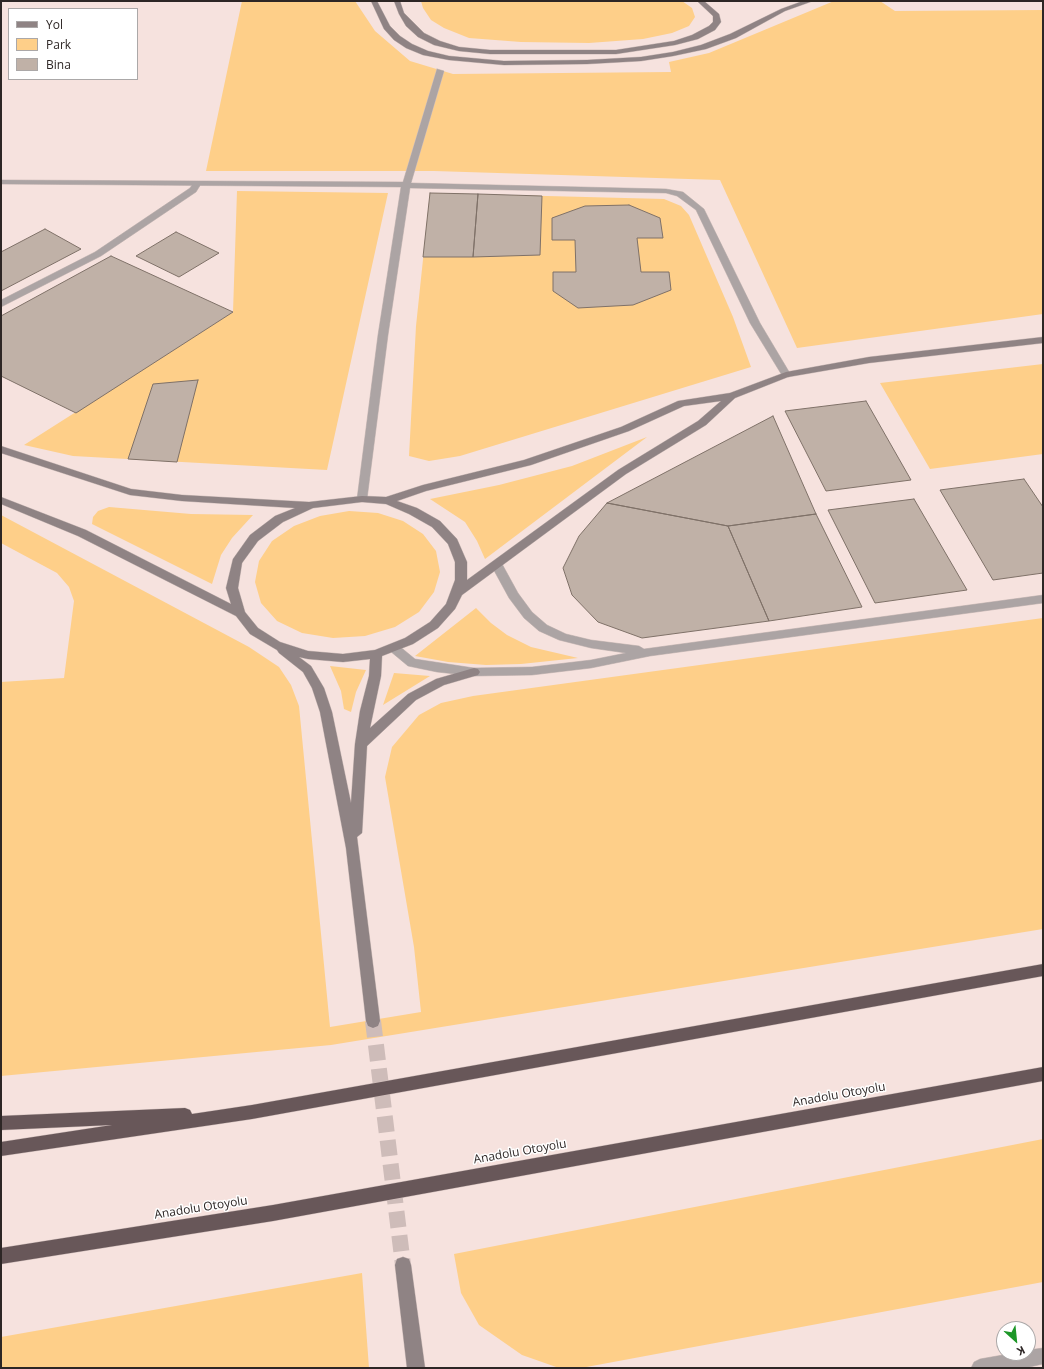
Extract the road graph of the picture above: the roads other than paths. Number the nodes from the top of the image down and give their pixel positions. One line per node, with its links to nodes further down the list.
1 (374, 1): 4 (main road)
2 (397, 1): 3 (main road)
3 (700, 1)
4 (810, 1)
5 (440, 71): 8 (street)
6 (1, 182): 7 (street)
7 (198, 184): 8 (street); 9 (street)
8 (406, 185): 11 (street); 15 (street)
9 (1, 304)
10 (1043, 340): 11 (main road)
11 (786, 375): 12 (main road)
12 (732, 396): 16 (main road); 18 (main road)
13 (1, 449): 17 (main road)
14 (1, 500): 21 (main road)
15 (362, 500): 16 (main road); 17 (main road)
16 (387, 501): 19 (main road)
17 (311, 506): 21 (main road)
18 (497, 565): 19 (main road); 24 (street)
19 (458, 593): 23 (main road)
20 (1043, 599): 24 (street)
21 (240, 613): 22 (main road)
22 (276, 645): 25 (main road); 28 (main road)
23 (394, 648): 25 (main road); 26 (street)
24 (650, 652): 26 (street)
25 (376, 654): 27 (main road)
26 (474, 672): 27 (main road)
27 (361, 744): 28 (main road)
28 (353, 848): 30 (main road)
29 (1043, 970): 32 (highway)
30 (372, 1021)
31 (1043, 1074): 35 (highway, Anadolu Otoyolu)
32 (252, 1112): 33 (highway); 34 (highway)
33 (1, 1123)
34 (1, 1149)
35 (1, 1256)
36 (403, 1265): 38 (main road)
37 (1043, 1356): 39 (street)
38 (416, 1368)
39 (980, 1368)

